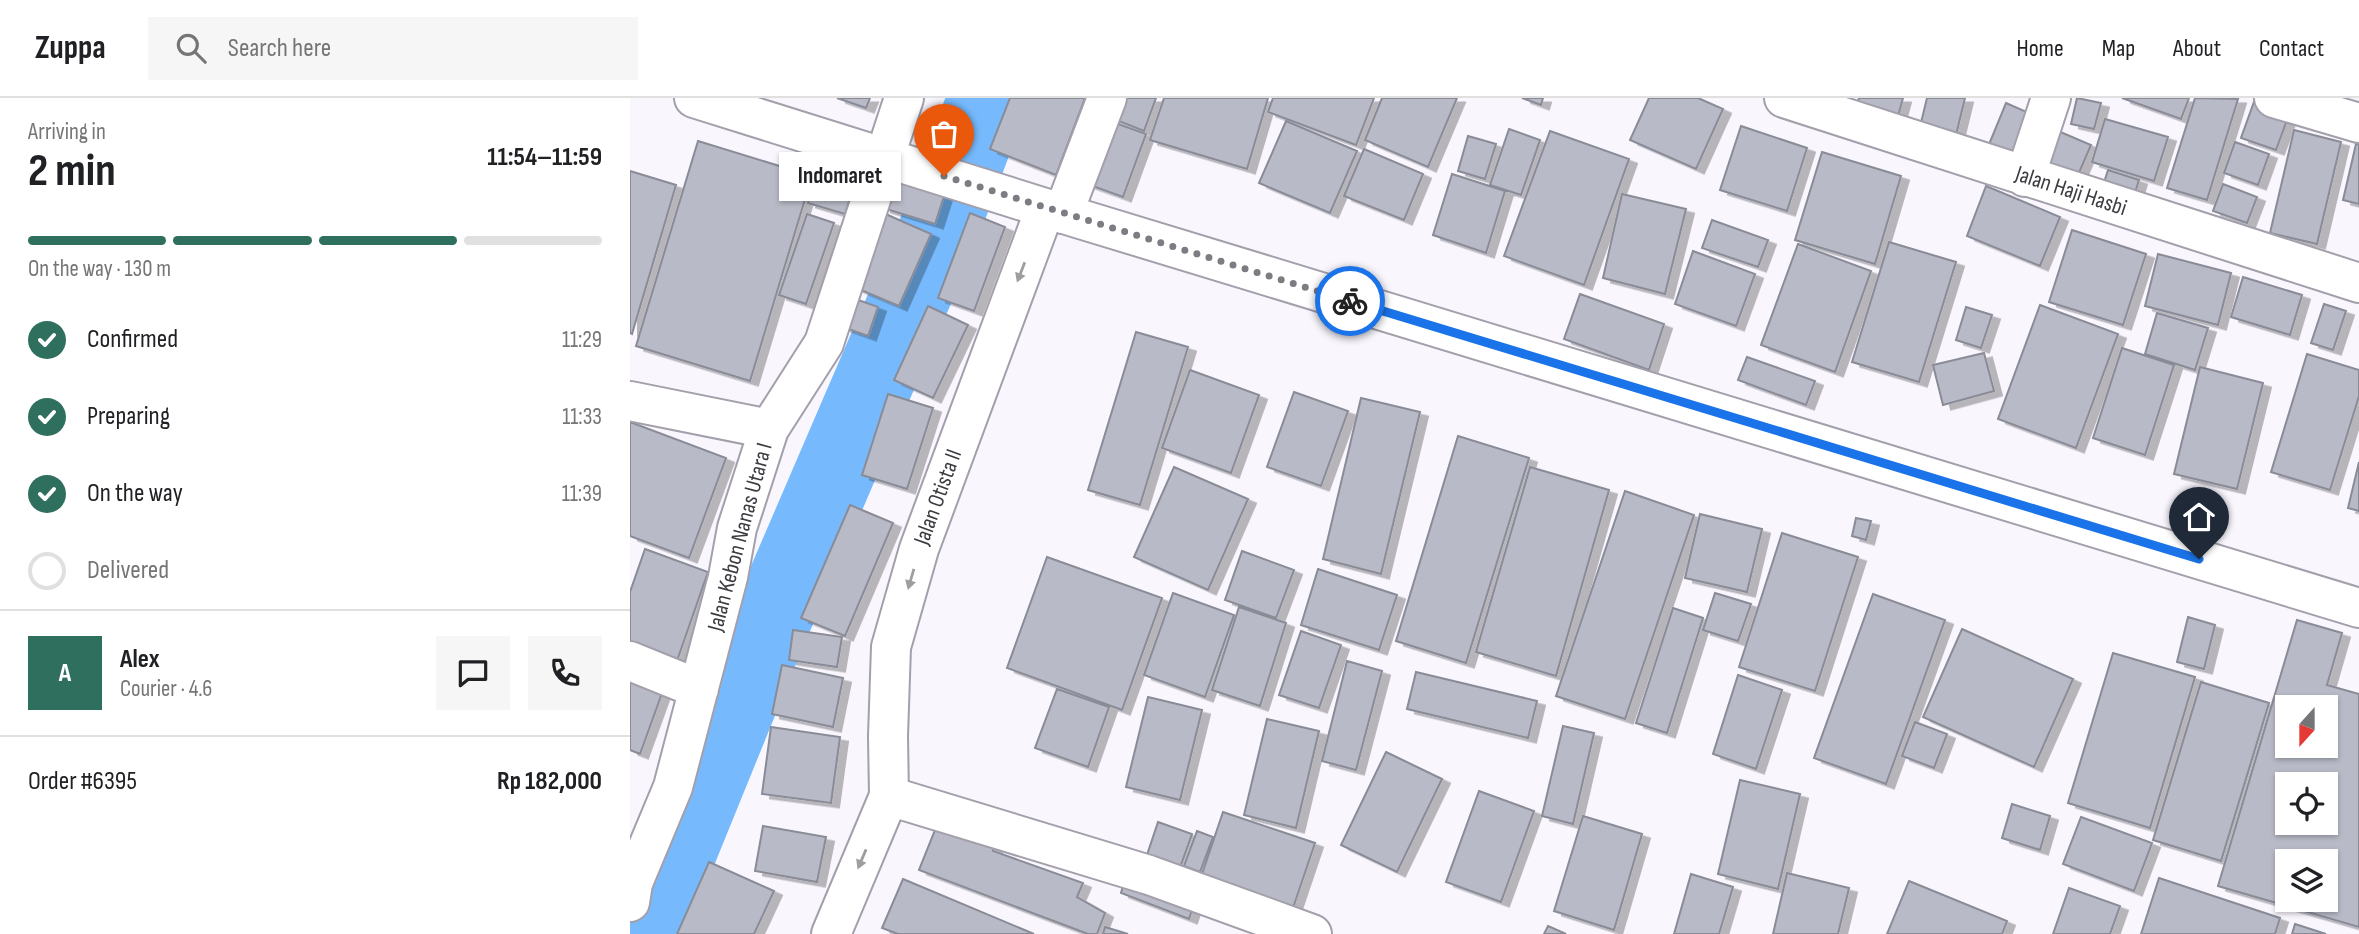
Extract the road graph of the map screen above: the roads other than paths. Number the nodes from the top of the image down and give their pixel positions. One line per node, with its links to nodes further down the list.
1 (694, 98): 8 (street)
2 (904, 98): 8 (street, Jalan Kebon Nanas Utara I)
3 (1107, 98): 10 (street, Jalan Otista II)
4 (1784, 98): 9 (street, Jalan Haji Hasbi)
5 (2051, 98): 9 (street)
6 (2274, 98): 7 (street)
7 (2359, 123)
8 (885, 158): 10 (street); 13 (street, Jalan Kebon Nanas Utara I)
9 (2025, 177): 11 (street, Jalan Haji Hasbi)
10 (1054, 211): 14 (street); 17 (street, Jalan Otista II, one-way to 17)
11 (2359, 283)
12 (630, 401): 13 (street)
13 (769, 429): 16 (street, Jalan Kebon Nanas Utara I)
14 (2359, 608)
15 (630, 661): 16 (street)
16 (699, 690): 18 (street, Jalan Kebon Nanas Utara I)
17 (889, 796): 19 (street, Jalan Otista II, one-way to 19); 20 (street)
18 (631, 889)
19 (831, 934)
20 (1312, 934)

